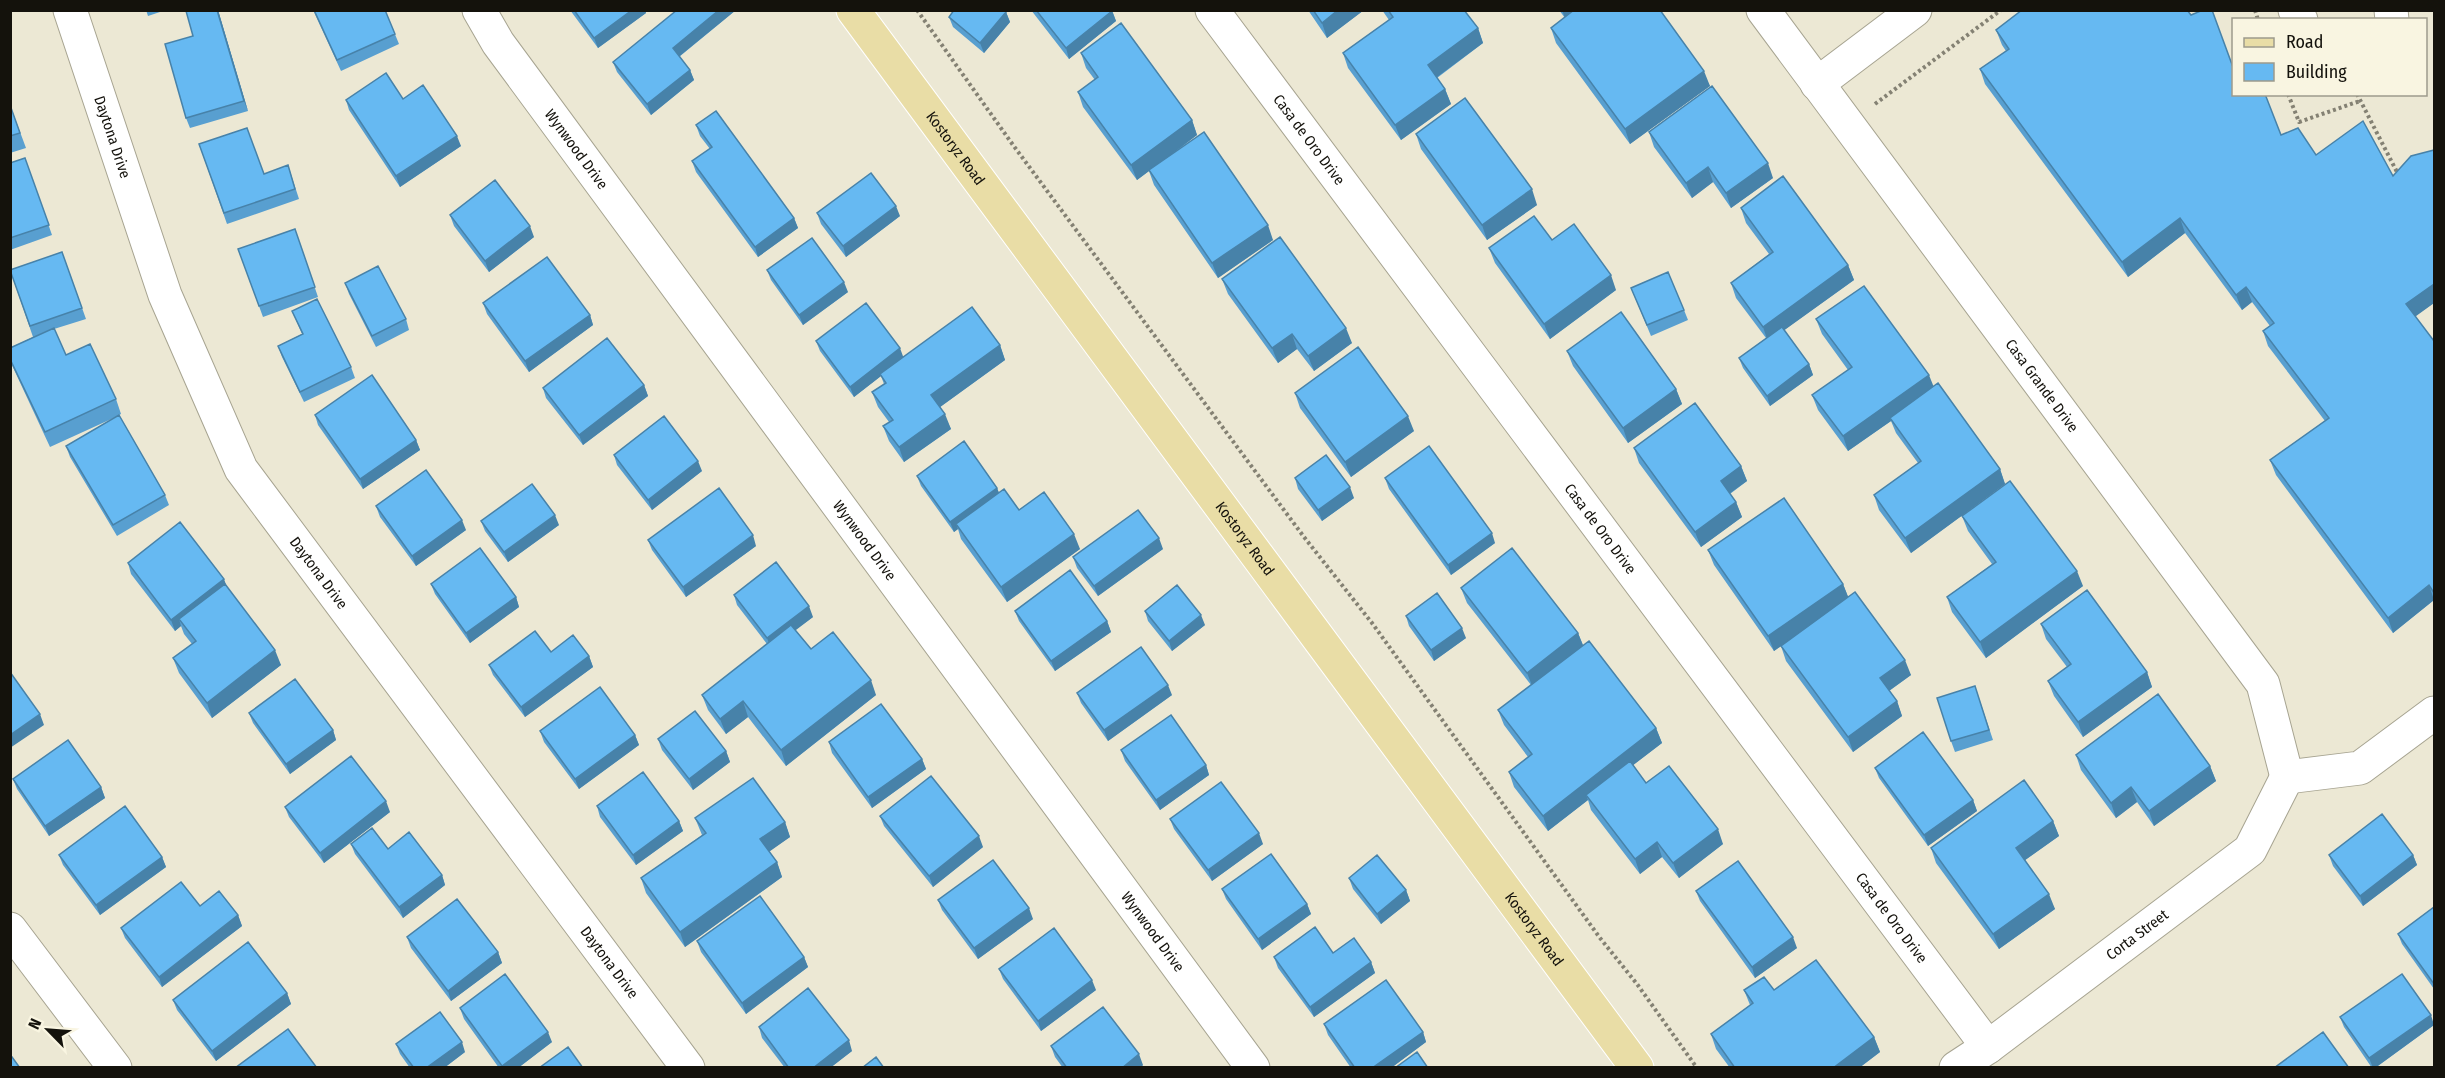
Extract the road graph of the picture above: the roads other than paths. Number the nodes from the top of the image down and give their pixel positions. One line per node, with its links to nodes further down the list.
1 (70, 10): 13 (street, Daytona Drive)
2 (479, 10): 14 (street, Wynwood Drive)
3 (853, 10): 15 (main road, Kostoryz Road)
4 (1212, 10): 11 (street, Casa de Oro Drive)
5 (1763, 10): 7 (street, Casa Grande Drive)
6 (1915, 10): 7 (street)
7 (1817, 84): 9 (street, Casa Grande Drive)
8 (2434, 713): 9 (street)
9 (2287, 777): 11 (street, Corta Street)
10 (10, 929): 12 (street)
11 (1988, 1047): 16 (street, Corta Street)
12 (115, 1068)
13 (688, 1068)
14 (1253, 1068)
15 (1637, 1068)
16 (1956, 1068)

